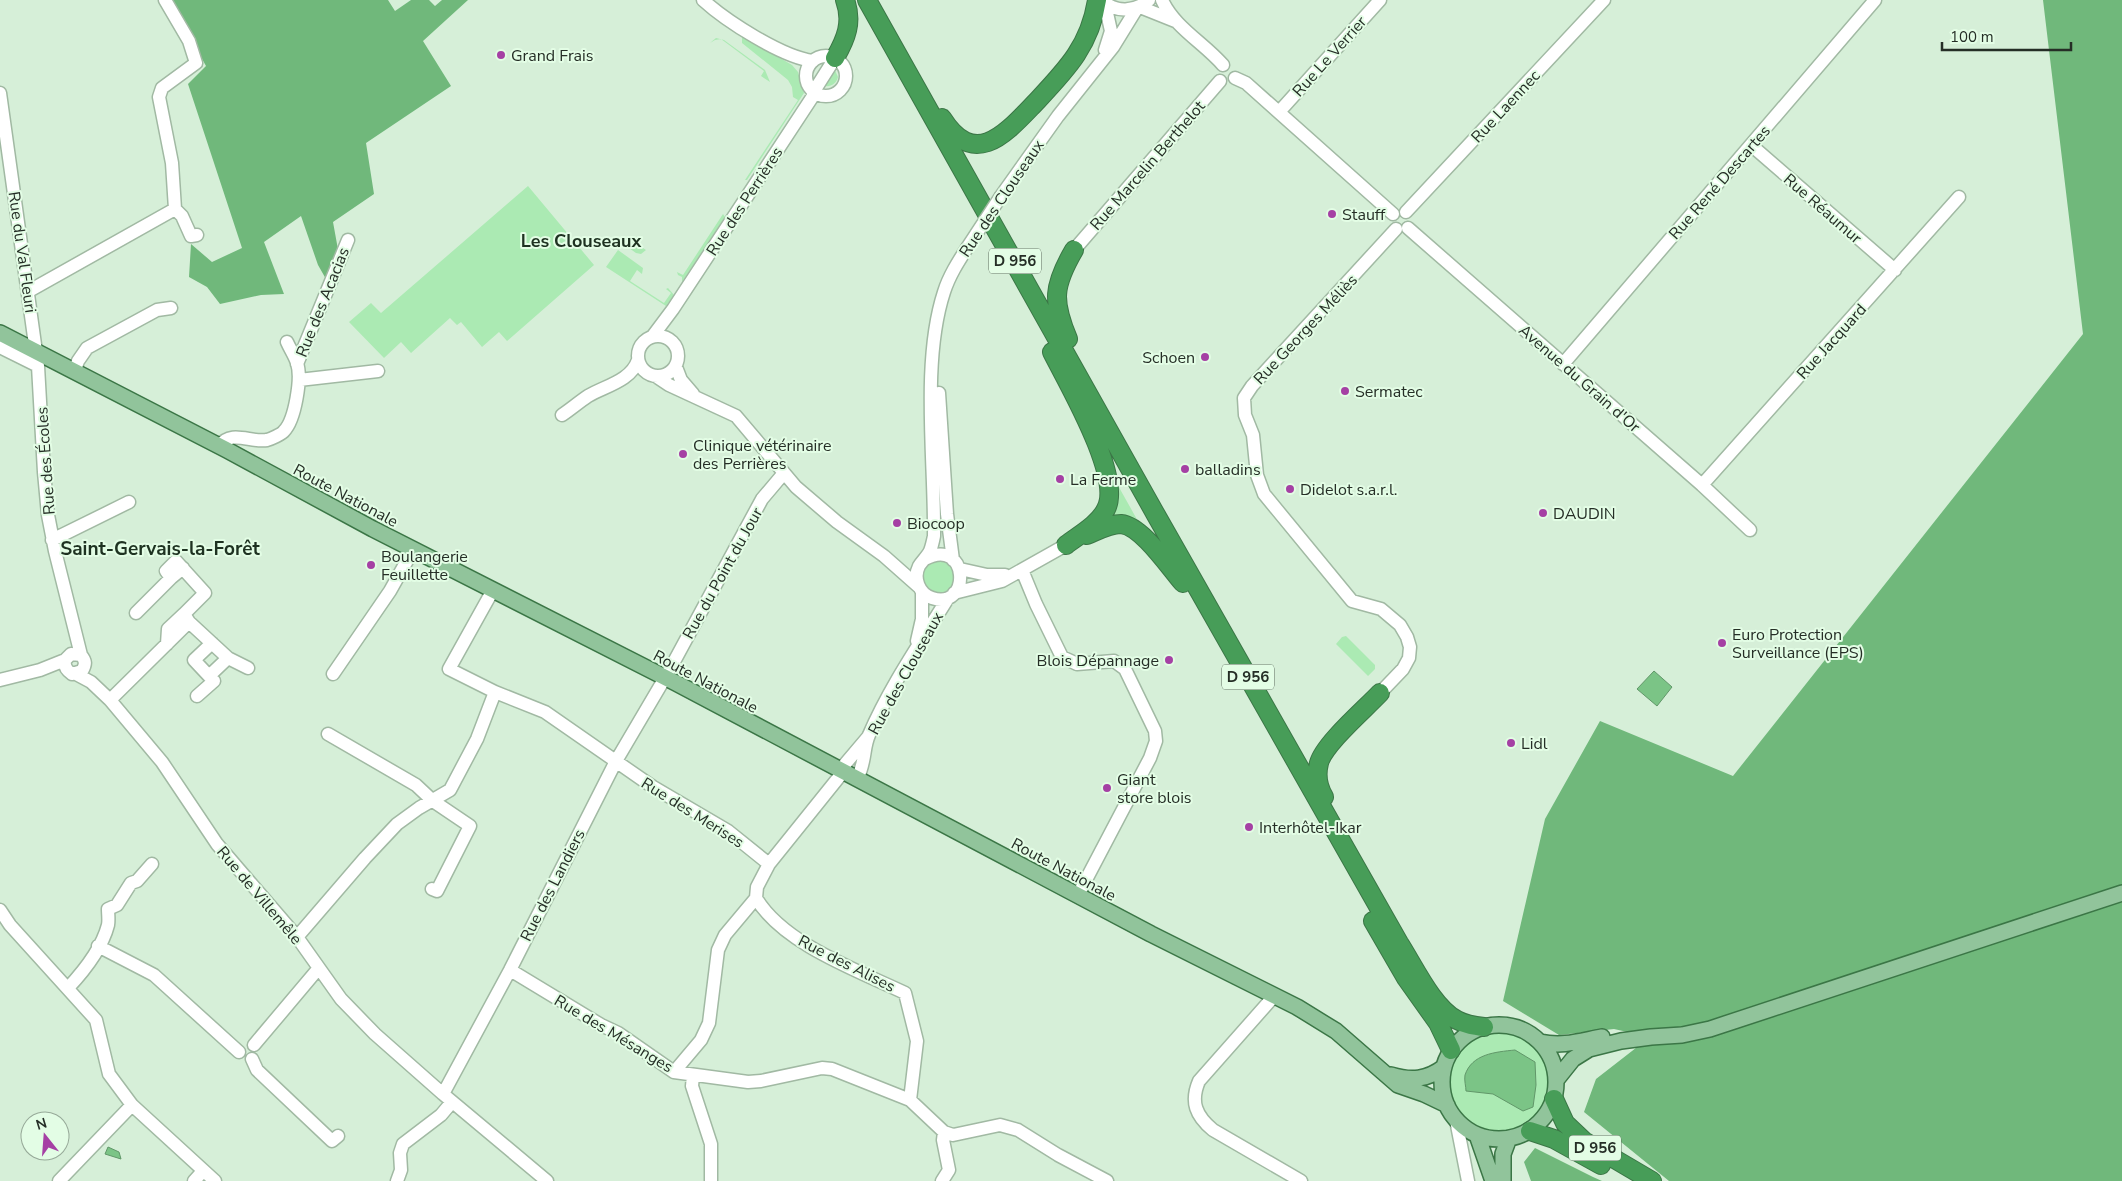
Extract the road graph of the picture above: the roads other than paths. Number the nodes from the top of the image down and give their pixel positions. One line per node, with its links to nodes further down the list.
1 (165, 0): 27 (street)
2 (703, 0): 13 (street)
3 (845, 0): 14 (highway)
4 (855, 0): 42 (highway, D 956)
5 (867, 0): 23 (highway, D 956)
6 (1162, 0): 12 (street)
7 (1380, 0): 24 (street, Rue Le Verrier)
8 (1604, 0): 28 (street, Rue Laennec)
9 (1875, 0): 25 (street, Rue René Descartes)
10 (1101, 1): 11 (street); 16 (street, Rue des Clouseaux); 23 (highway, D 956)
11 (1142, 5): 12 (street); 16 (street, Rue des Clouseaux)
12 (1177, 22): 17 (street)
13 (790, 56): 15 (street); 18 (street)
14 (835, 58): 15 (street); 21 (street, Rue des Perrières); 21 (street)
15 (813, 61): 18 (street)
16 (1098, 64): 57 (street, Rue des Clouseaux, bridge)
17 (1223, 66): 19 (street); 20 (street)
18 (806, 73): 21 (street)
19 (1235, 78): 20 (street); 24 (street)
20 (1220, 81): 32 (street, Rue Marcelin Berthelot)
21 (814, 92): 36 (street, Rue des Perrières)
22 (0, 93): 34 (street, Rue du Val Fleuri)
23 (921, 97): 55 (highway, D 956)
24 (1278, 112): 28 (street)
25 (1751, 145): 33 (street, Rue Réaumur); 46 (street, Rue René Descartes)
26 (1959, 197): 33 (street, Rue Jacquard)
27 (176, 209): 30 (street); 34 (street)
28 (1400, 213): 29 (street)
29 (1402, 228): 46 (street, Avenue du Grain d'Or); 85 (street, Rue Georges Méliès)
30 (197, 235)
31 (348, 240): 45 (street, Rue des Acacias)
32 (1074, 250): 55 (highway, D 956)
33 (1895, 270): 59 (street, Rue Jacquard)
34 (29, 291): 43 (street, Rue du Val Fleuri)
35 (171, 308): 48 (street)
36 (673, 308): 38 (street, Rue des Perrières); 39 (street, Rue des Perrières)
37 (0, 333): 43 (main road, Route Nationale)
38 (652, 337): 39 (street); 44 (street)
39 (670, 339): 47 (street)
40 (287, 342): 45 (street, Rue des Acacias)
41 (0, 347): 43 (street)
42 (1050, 347): 63 (highway, D 956); 69 (highway, D 956)
43 (37, 358): 48 (main road, Route Nationale); 62 (street, Rue des Écoles)
44 (638, 360): 50 (street); 51 (street)
45 (297, 364): 52 (street, Rue des Acacias)
46 (1563, 364): 59 (street, Avenue du Grain d'Or)
47 (676, 367): 50 (street); 53 (street)
48 (75, 370): 56 (main road, Route Nationale)
49 (378, 371): 52 (street)
50 (652, 375): 51 (street); 53 (street)
51 (625, 378): 54 (street)
52 (299, 380): 56 (street, Rue des Acacias)
53 (695, 396): 58 (street)
54 (562, 415)
55 (1106, 427): 94 (highway, D 956)
56 (219, 446): 64 (main road, Route Nationale)
57 (943, 454): 66 (street, Rue des Clouseaux); 67 (street, Rue des Clouseaux)
58 (784, 473): 65 (street); 82 (street, Rue du Point du Jour)
59 (1702, 485): 61 (street, Avenue du Grain d'Or)
60 (129, 502): 62 (street)
61 (1750, 530)
62 (52, 540): 78 (street, Rue des Écoles)
63 (1066, 545): 68 (street); 69 (highway, D 956)
64 (413, 550): 71 (main road, Route Nationale); 80 (street)
65 (884, 556): 66 (street); 70 (street)
66 (925, 560): 67 (street); 70 (street)
67 (956, 564): 68 (street); 72 (street)
68 (1018, 572): 72 (street); 99 (street)
69 (1182, 583): 112 (highway, D 956)
70 (920, 589): 72 (street); 76 (street)
71 (493, 590): 82 (main road, Route Nationale); 84 (street, Rue des Merises)
72 (951, 595): 76 (street, Rue des Clouseaux)
73 (136, 613): 74 (street)
74 (187, 618): 75 (street); 87 (street)
75 (212, 643): 77 (street); 81 (street)
76 (917, 645): 89 (street, Rue des Clouseaux)
77 (228, 658): 79 (street); 81 (street)
78 (74, 663): 83 (street); 87 (street, Rue de Villemêle)
79 (248, 668)
80 (333, 674)
81 (209, 676): 86 (street)
82 (665, 678): 90 (street, Rue des Landiers); 91 (main road, Route Nationale)
83 (0, 680)
84 (495, 692): 90 (street, Rue des Merises); 93 (street)
85 (1380, 693): 94 (highway)
86 (197, 696)
87 (110, 700): 102 (street, Rue de Villemêle)
88 (328, 734): 93 (street)
89 (868, 736): 91 (street); 92 (street, Rue des Clouseaux)
90 (616, 762): 96 (street, Rue des Merises); 105 (street, Rue des Landiers)
91 (842, 771): 92 (main road, Route Nationale); 96 (street)
92 (857, 779): 99 (main road, Route Nationale)
93 (433, 801): 97 (street); 102 (street)
94 (1339, 839): 108 (highway, D 956)
95 (152, 864): 103 (street)
96 (769, 864): 100 (street)
97 (432, 889)
98 (2122, 893): 109 (main road)
99 (1078, 895): 107 (main road, Route Nationale)
100 (756, 898): 116 (street); 122 (street, Rue des Alises)
101 (2, 918): 106 (street)
102 (297, 937): 104 (street, Rue de Villemêle)
103 (98, 946): 106 (street); 113 (street)
104 (318, 969): 111 (street); 120 (street, Rue de Villemêle)
105 (510, 970): 116 (street, Rue des Mésanges); 120 (street, Rue des Landiers)
106 (68, 988): 123 (street)
107 (1275, 995): 117 (main road, Route Nationale); 141 (street)
108 (1484, 1027): 110 (main road); 112 (main road)
109 (1651, 1037): 110 (main road); 119 (main road)
110 (1540, 1042): 119 (main road)
111 (254, 1045): 113 (street); 114 (street)
112 (1451, 1050): 115 (main road)
113 (239, 1052): 114 (street)
114 (252, 1059): 129 (street)
115 (1444, 1068): 117 (main road); 124 (main road)
116 (674, 1072): 118 (street, Rue des Mésanges)
117 (1386, 1074): 124 (main road, Route Nationale)
118 (693, 1076): 122 (street, Rue des Mésanges); 138 (street)
119 (1557, 1079): 121 (main road)
120 (448, 1098): 136 (street, Rue des Landiers); 137 (street, Rue de Villemêle)
121 (1554, 1099): 126 (main road); 145 (highway, D 956)
122 (910, 1100): 127 (street, Rue des Mésanges)
123 (132, 1104): 131 (street); 133 (street)
124 (1446, 1105): 125 (main road)
125 (1456, 1120): 128 (main road); 132 (street)
126 (1530, 1130): 130 (main road); 144 (highway, D 956)
127 (944, 1132): 139 (street); 140 (street)
128 (1477, 1135): 130 (main road); 142 (main road)
129 (338, 1136)
130 (1509, 1138): 143 (main road)
131 (203, 1171): 134 (street); 135 (street)
132 (1468, 1179)
133 (60, 1181)
134 (194, 1181)
135 (215, 1181)
136 (397, 1181)
137 (547, 1181)
138 (711, 1181)
139 (942, 1181)
140 (1108, 1181)
141 (1301, 1181)
142 (1493, 1181)
143 (1503, 1181)
144 (1630, 1181)
145 (1652, 1181)

